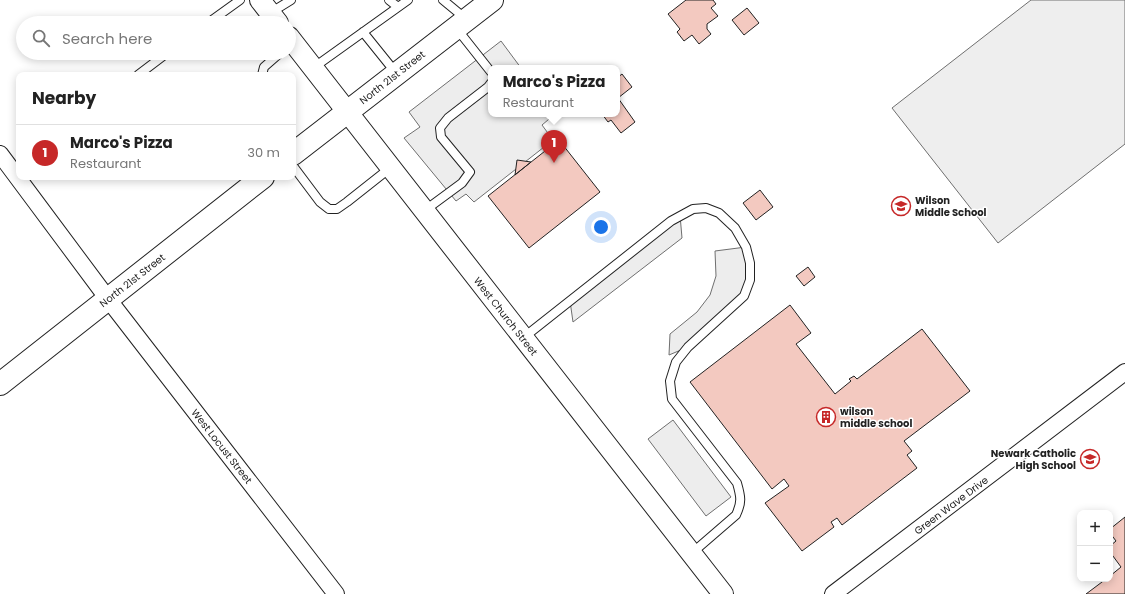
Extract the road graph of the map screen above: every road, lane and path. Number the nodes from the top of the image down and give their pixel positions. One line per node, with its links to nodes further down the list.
1 (240, 0): 9 (lane)
2 (291, 0): 8 (lane)
3 (389, 0): 7 (lane)
4 (408, 0): 7 (lane)
5 (443, 0): 10 (lane)
6 (492, 0): 10 (main road, North 21st Street)
7 (398, 7): 11 (lane)
8 (269, 12)
9 (218, 16)
10 (461, 23): 15 (lane); 19 (main road, North 21st Street)
11 (363, 32): 16 (lane); 19 (lane)
12 (296, 52): 16 (street, West Church Street)
13 (157, 60): 17 (lane)
14 (271, 60): 18 (lane)
15 (488, 67)
16 (313, 68): 21 (street, West Church Street)
17 (142, 72)
18 (263, 72)
19 (396, 74): 21 (main road, North 21st Street)
20 (488, 88): 29 (lane)
21 (346, 112): 22 (main road, North 21st Street); 24 (street, West Church Street)
22 (296, 152)
23 (0, 154): 25 (street, West Locust Street)
24 (390, 168): 26 (lane); 29 (street, West Church Street)
25 (16, 169)
26 (296, 170)
27 (24, 180): 30 (street, West Locust Street)
28 (254, 182): 30 (main road, North 21st Street)
29 (424, 211): 31 (street, West Church Street)
30 (108, 299): 33 (main road, North 21st Street); 35 (street, West Locust Street)
31 (523, 338): 34 (street, West Church Street); 34 (lane)
32 (1125, 372): 37 (street, Green Wave Drive)
33 (0, 384)
34 (691, 554): 36 (street, West Church Street)
35 (336, 594)
36 (723, 594)
37 (833, 594)

